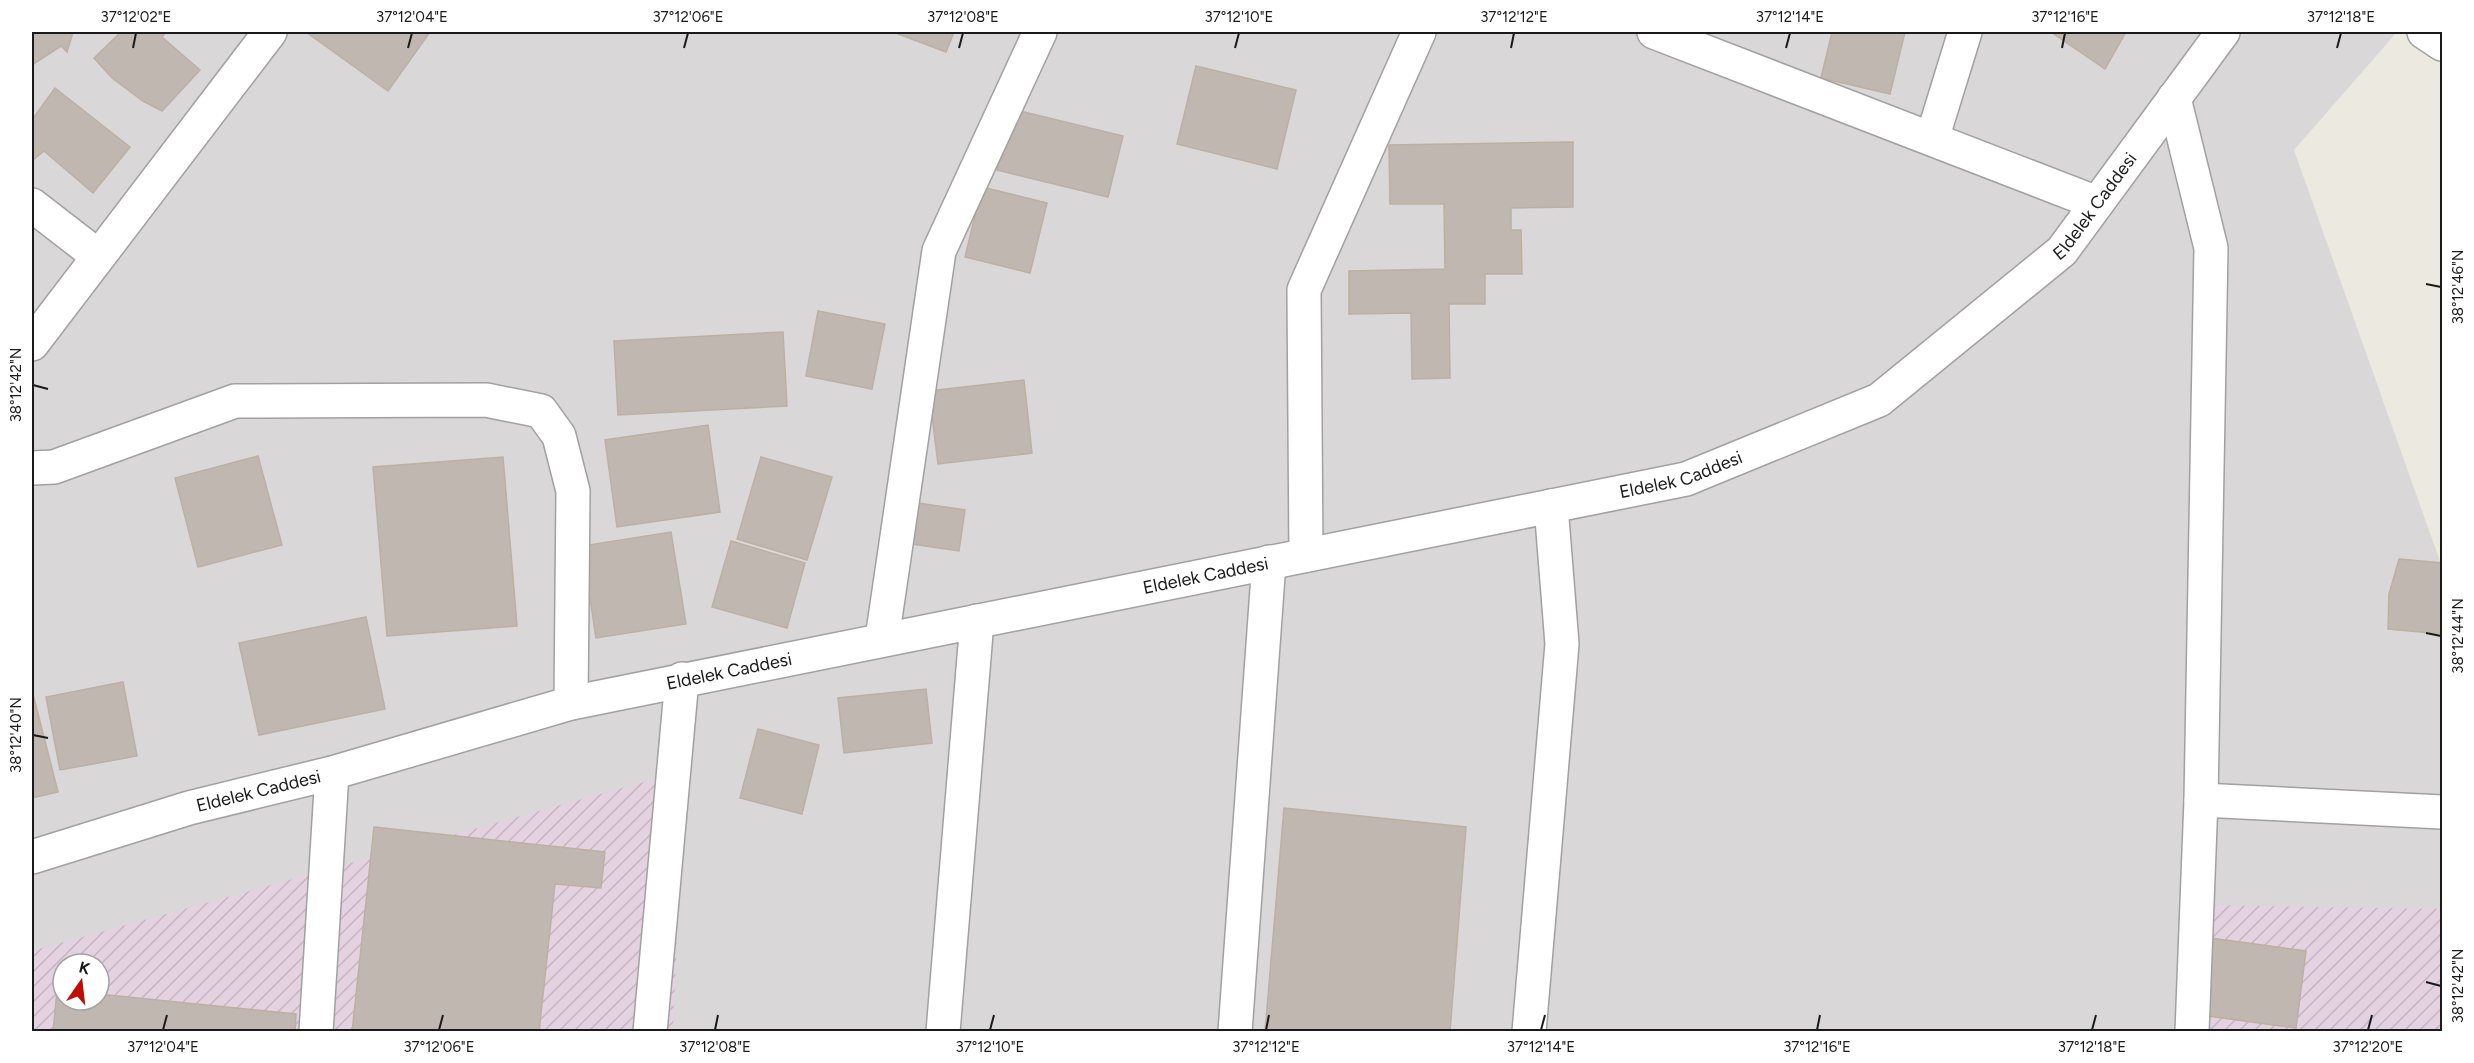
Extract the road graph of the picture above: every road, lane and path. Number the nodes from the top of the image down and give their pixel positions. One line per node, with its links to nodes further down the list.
1 (270, 32): 13 (street)
2 (1040, 32): 20 (street)
3 (1419, 32): 17 (street)
4 (1654, 32): 10 (street)
5 (1965, 32): 10 (street)
6 (2223, 32): 9 (street, Eldelek Caddesi)
7 (2424, 32): 8 (street)
8 (2442, 44)
9 (2174, 98): 11 (street, Eldelek Caddesi); 24 (street)
10 (1932, 139): 11 (street)
11 (2097, 203): 16 (street, Eldelek Caddesi)
12 (32, 205): 13 (street)
13 (98, 256): 14 (street)
14 (32, 344)
15 (32, 468): 22 (street)
16 (1551, 506): 17 (street, Eldelek Caddesi); 31 (street)
17 (1306, 555): 18 (street, Eldelek Caddesi)
18 (1269, 562): 19 (street, Eldelek Caddesi); 30 (street)
19 (977, 621): 20 (street, Eldelek Caddesi); 29 (street)
20 (882, 639): 21 (street, Eldelek Caddesi)
21 (682, 680): 22 (street, Eldelek Caddesi); 28 (street)
22 (571, 703): 23 (street, Eldelek Caddesi)
23 (333, 773): 26 (street, Eldelek Caddesi); 27 (street)
24 (2201, 800): 25 (street); 32 (street)
25 (2442, 812)
26 (32, 857)
27 (316, 1032)
28 (650, 1032)
29 (943, 1032)
30 (1235, 1032)
31 (1529, 1032)
32 (2192, 1032)

